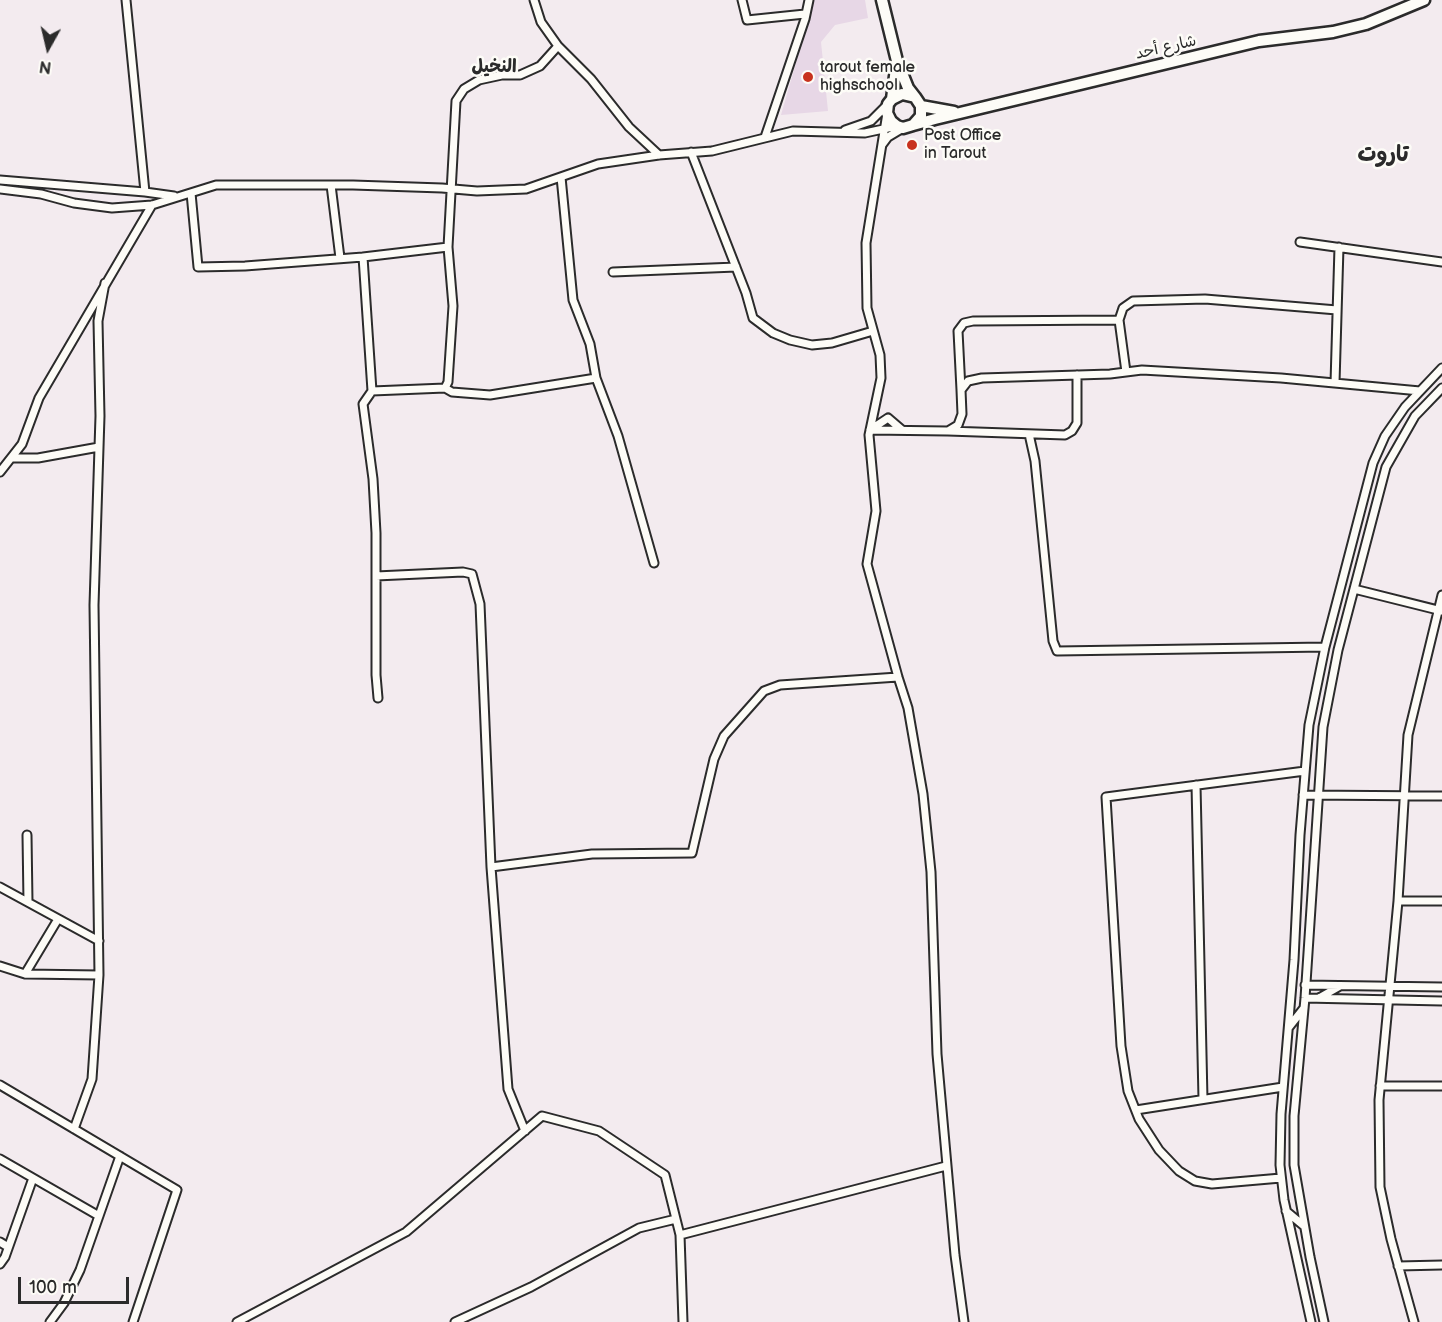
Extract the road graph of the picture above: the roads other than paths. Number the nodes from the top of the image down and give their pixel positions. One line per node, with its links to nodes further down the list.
1 (126, 0): 26 (street)
2 (534, 0): 8 (street)
3 (742, 0): 7 (street)
4 (808, 0): 7 (street)
5 (882, 0): 9 (main road)
6 (1424, 0): 12 (main road, شارع أحد)
7 (806, 14): 17 (street)
8 (558, 46): 20 (street); 25 (street)
9 (897, 61): 10 (main road); 11 (main road)
10 (918, 102): 11 (main road); 12 (main road); 13 (main road)
11 (889, 105): 13 (main road); 14 (street); 15 (street)
12 (963, 113): 13 (main road, شارع أحد)
13 (904, 126): 14 (street); 18 (street)
14 (883, 130): 16 (street); 18 (street)
15 (841, 132): 16 (street); 17 (street)
16 (865, 133): 18 (street)
17 (765, 137): 19 (street)
18 (881, 147): 41 (street)
19 (691, 152): 20 (street); 36 (street)
20 (659, 155): 21 (street)
21 (561, 177): 25 (street); 45 (street)
22 (0, 180): 26 (street)
23 (331, 185): 25 (street); 27 (street); 34 (street)
24 (0, 189): 29 (street)
25 (452, 189): 31 (street)
26 (145, 192): 28 (street)
27 (191, 193): 28 (street); 34 (street)
28 (178, 197): 29 (street)
29 (152, 205): 38 (street)
30 (1300, 242): 32 (street)
31 (448, 247): 33 (street); 47 (street)
32 (1339, 247): 35 (street); 39 (street)
33 (363, 257): 34 (street); 50 (street)
34 (340, 258)
35 (1442, 262)
36 (736, 267): 37 (street); 41 (street)
37 (613, 272)
38 (105, 283): 56 (street); 57 (street)
39 (1337, 310): 40 (street); 46 (street)
40 (1121, 321): 43 (street); 49 (street)
41 (873, 331): 52 (street)
42 (1442, 368): 51 (street)
43 (1126, 372): 44 (street); 46 (street)
44 (1077, 375): 49 (street); 55 (street)
45 (596, 378): 47 (street); 59 (street)
46 (1335, 383): 51 (street)
47 (445, 388): 50 (street)
48 (1442, 388): 61 (street)
49 (961, 390): 54 (street)
50 (372, 391): 60 (street)
51 (1420, 391): 64 (street)
52 (870, 430): 53 (street); 53 (street); 65 (street)
53 (903, 430): 54 (street)
54 (948, 431): 55 (street)
55 (1029, 434): 64 (street)
56 (99, 447): 57 (street); 80 (street)
57 (11, 458): 58 (street)
58 (0, 472)
59 (654, 563)
60 (376, 576): 66 (street); 74 (street)
61 (1354, 589): 63 (street); 70 (street)
62 (1442, 595): 63 (street)
63 (1440, 611): 71 (street)
64 (1325, 647): 67 (street)
65 (897, 677): 74 (street); 106 (street)
66 (378, 698)
67 (1305, 771): 68 (street); 69 (street)
68 (1196, 785): 100 (street); 101 (street)
69 (1304, 795): 70 (street); 93 (street)
70 (1318, 795): 71 (street); 84 (street)
71 (1403, 795): 72 (street); 76 (street)
72 (1442, 796)
73 (27, 835): 78 (street)
74 (491, 867): 103 (street)
75 (0, 887): 78 (street)
76 (1398, 901): 77 (street); 86 (street)
77 (1442, 901)
78 (28, 902): 79 (street)
79 (58, 919): 80 (street); 82 (street)
80 (99, 941): 83 (street)
81 (0, 966): 82 (street)
82 (25, 974): 83 (street)
83 (99, 975): 102 (street)
84 (1305, 985): 85 (street); 88 (street)
85 (1340, 986): 86 (street); 89 (street)
86 (1391, 986): 87 (street); 90 (street)
87 (1442, 987)
88 (1305, 998): 89 (street); 92 (street)
89 (1319, 998): 90 (street)
90 (1389, 1000): 91 (street); 95 (street)
91 (1442, 1001)
92 (1304, 1008): 93 (street); 98 (street)
93 (1289, 1028): 97 (street)
94 (0, 1084): 102 (street)
95 (1380, 1086): 96 (street); 118 (street)
96 (1442, 1086)
97 (1283, 1087): 99 (street); 100 (street)
98 (1297, 1088): 99 (street); 112 (street)
99 (1283, 1096): 108 (street)
100 (1203, 1099): 101 (street)
101 (1136, 1110): 108 (street)
102 (74, 1129): 104 (street)
103 (525, 1131): 111 (street); 121 (street)
104 (120, 1156): 110 (street); 120 (street)
105 (0, 1159): 107 (street)
106 (946, 1166): 113 (street); 124 (street)
107 (33, 1178): 110 (street); 115 (street)
108 (1281, 1178): 109 (street)
109 (1286, 1211): 112 (street); 125 (street)
110 (99, 1216): 119 (street)
111 (676, 1219): 113 (street); 122 (street)
112 (1304, 1226): 126 (street)
113 (680, 1235): 123 (street)
114 (0, 1242): 115 (street)
115 (8, 1247): 116 (street)
116 (0, 1264)
117 (1442, 1265): 118 (street)
118 (1398, 1266): 127 (street)
119 (50, 1322)
120 (134, 1322)
121 (237, 1322)
122 (455, 1322)
123 (683, 1322)
124 (964, 1322)
125 (1311, 1322)
126 (1324, 1322)
127 (1414, 1322)

